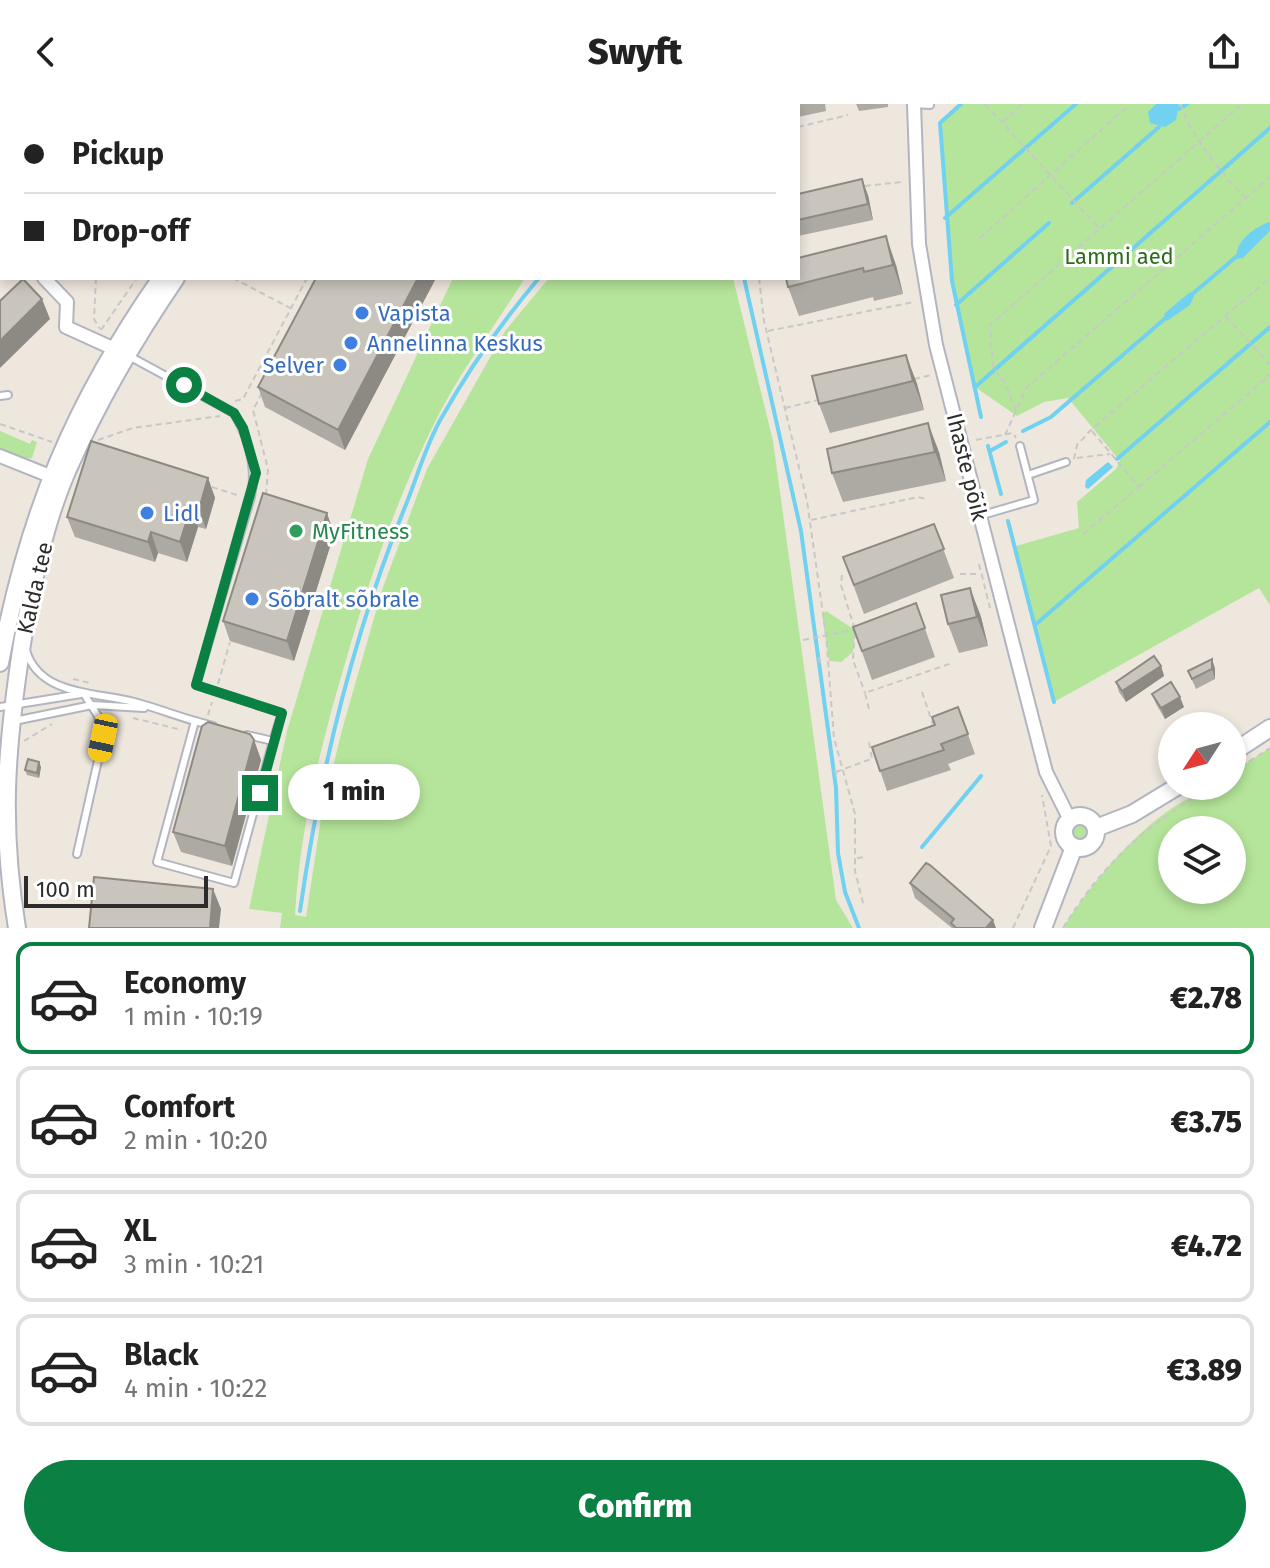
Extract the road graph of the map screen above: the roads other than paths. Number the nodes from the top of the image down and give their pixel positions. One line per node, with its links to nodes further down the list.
1 (914, 104): 2 (lane); 12 (street, Ihaste põik)
2 (930, 105)
3 (46, 280): 6 (street)
4 (160, 280): 6 (street, Kalda tee)
5 (174, 280): 6 (street, Kalda tee)
6 (120, 351): 11 (street, Kalda tee); 24 (lane)
7 (1020, 446): 10 (lane)
8 (0, 456): 11 (street)
9 (1066, 462): 10 (lane)
10 (1028, 475): 12 (lane)
11 (57, 479): 13 (street, Kalda tee); 14 (street, Kalda tee)
12 (979, 516): 27 (street, Ihaste põik)
13 (25, 630): 16 (lane); 19 (street, Kalda tee)
14 (4, 631): 15 (street, Kalda tee)
15 (0, 663)
16 (84, 694): 17 (lane); 18 (lane); 19 (lane)
17 (92, 705): 18 (lane); 19 (lane); 30 (lane)
18 (152, 709): 20 (lane)
19 (4, 713): 31 (street, Kalda tee)
20 (195, 721): 21 (lane); 24 (lane)
21 (219, 728)
22 (1270, 728): 25 (street)
23 (233, 731): 24 (lane)
24 (273, 741)
25 (1246, 744)
26 (1158, 798): 28 (street)
27 (1070, 820): 28 (street); 29 (street)
28 (1096, 828): 29 (street)
29 (1074, 847): 32 (street)
30 (77, 854)
31 (17, 928)
32 (1043, 928)

